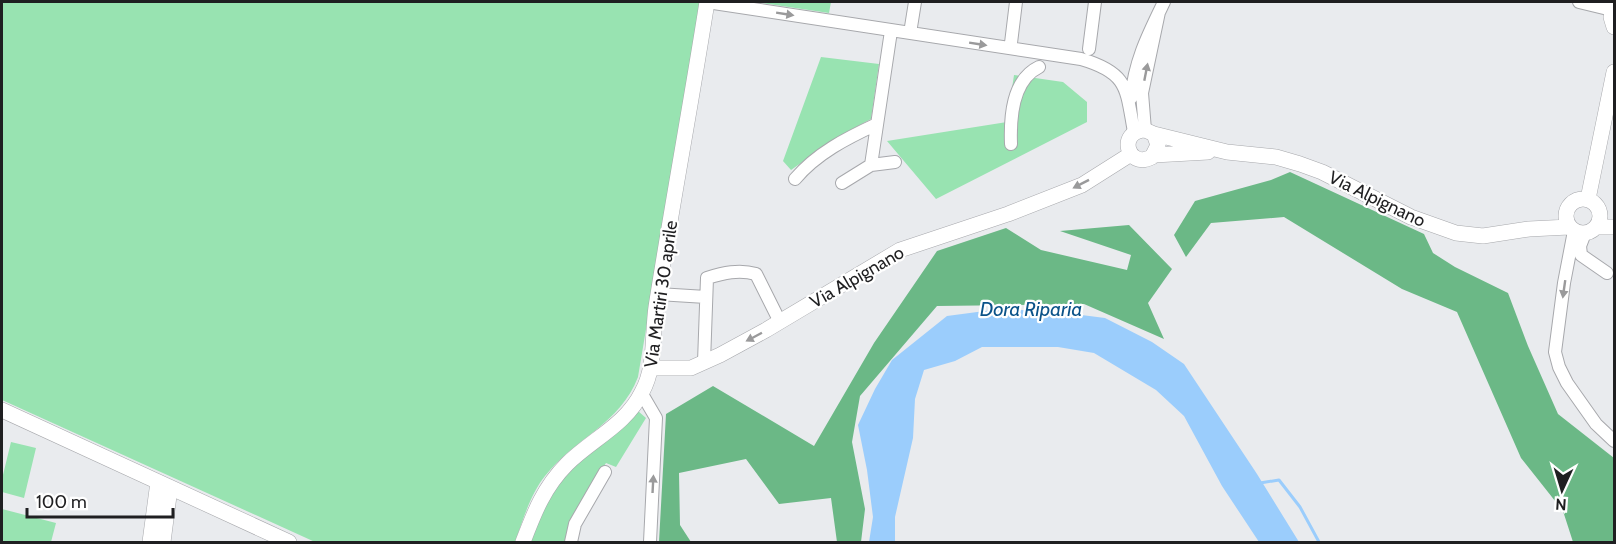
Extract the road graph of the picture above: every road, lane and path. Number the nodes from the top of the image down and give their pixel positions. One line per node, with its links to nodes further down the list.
1 (707, 2): 6 (street); 33 (street, Via Martiri 30 aprile)
2 (915, 2): 9 (street)
3 (1016, 2): 12 (street)
4 (1095, 2): 13 (street)
5 (1579, 2): 8 (street)
6 (726, 3): 11 (street, one-way to 11)
7 (1162, 7): 16 (street); 18 (street, one-way to 7)
8 (1613, 8): 10 (street)
9 (911, 27)
10 (1614, 27)
11 (891, 31): 16 (street, one-way to 16); 17 (street)
12 (1011, 43)
13 (1089, 49)
14 (1039, 67): 19 (street)
15 (1614, 72): 27 (street)
16 (1130, 109): 18 (street)
17 (877, 123): 24 (street); 25 (street)
18 (1144, 132): 20 (street, Via Alpignano); 21 (street); 22 (street)
19 (1011, 144)
20 (1227, 152): 22 (street, Via Alpignano); 29 (street, Via Alpignano)
21 (1131, 154): 22 (street); 35 (street, Via Alpignano, one-way to 35)
22 (1154, 154)
23 (895, 162): 24 (street)
24 (871, 165): 26 (street)
25 (795, 179)
26 (842, 183)
27 (1593, 204): 28 (street); 29 (street); 29 (street)
28 (1614, 217)
29 (1578, 226): 30 (street, Via Alpignano); 31 (street); 32 (street)
30 (1614, 227)
31 (1569, 261): 32 (street); 40 (street, one-way to 40)
32 (1611, 274)
33 (658, 294): 34 (street); 37 (street, Via Martiri 30 aprile)
34 (706, 297): 35 (street); 36 (street)
35 (780, 322): 36 (street, Via Alpignano, one-way to 36)
36 (704, 362): 37 (street, Via Alpignano)
37 (651, 368): 38 (street, Via Martiri 30 aprile)
38 (642, 394): 46 (street, Via Martiri 30 aprile); 48 (street, one-way to 38)
39 (2, 410): 42 (street)
40 (1614, 441)
41 (605, 472): 47 (street)
42 (164, 485): 43 (street); 44 (street); 45 (street)
43 (150, 543)
44 (163, 543)
45 (289, 543)
46 (523, 543)
47 (571, 543)
48 (650, 543)

